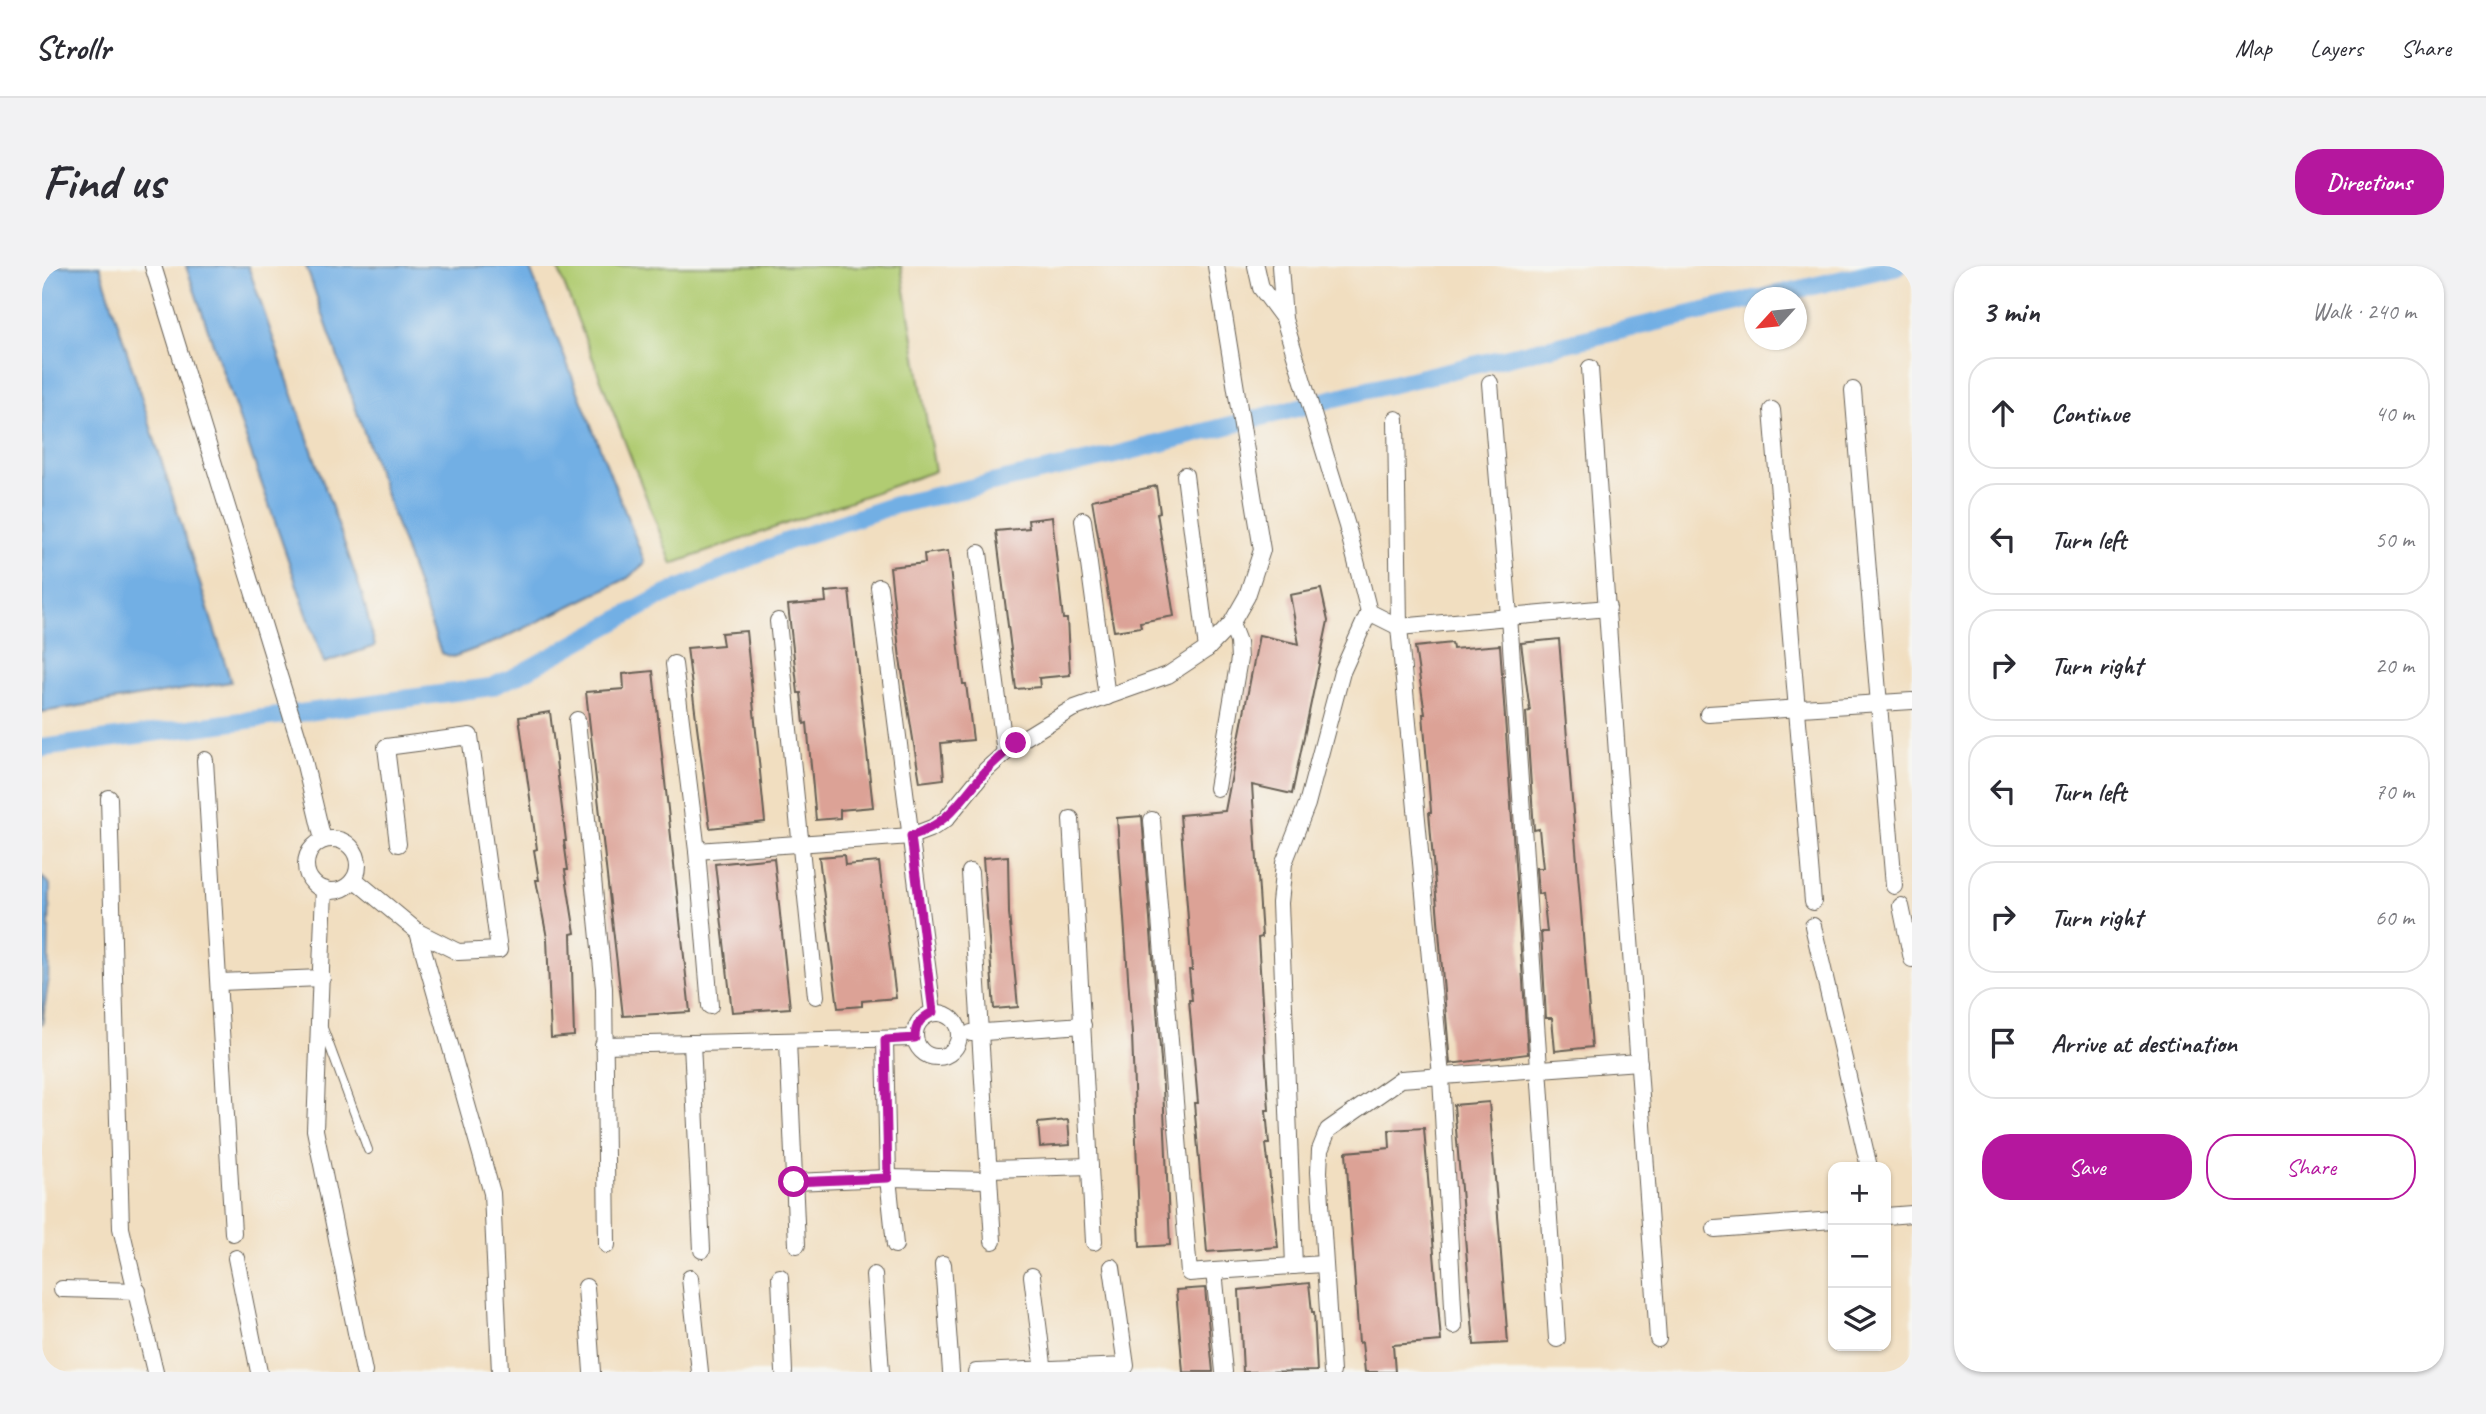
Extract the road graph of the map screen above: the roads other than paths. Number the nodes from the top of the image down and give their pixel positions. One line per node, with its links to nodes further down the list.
1 (153, 266): 36 (street)
2 (1216, 266): 19 (street)
3 (1256, 266): 5 (street)
4 (1280, 266): 5 (street)
5 (1284, 319): 16 (street)
6 (1590, 368): 15 (street)
7 (1490, 383): 17 (street)
8 (1853, 390): 25 (street)
9 (1772, 410): 26 (street)
10 (1395, 419): 20 (street)
11 (1185, 475): 21 (street)
12 (1083, 520): 23 (street)
13 (979, 553): 29 (street)
14 (879, 587): 35 (street)
15 (1608, 608): 17 (street); 63 (street)
16 (1369, 612): 20 (street); 86 (street)
17 (1509, 616): 20 (street); 64 (street)
18 (778, 621): 37 (street)
19 (1230, 624): 21 (street); 31 (street)
20 (1399, 627): 65 (street)
21 (1207, 649): 23 (street)
22 (674, 664): 39 (street)
23 (1107, 697): 29 (street)
24 (1912, 701): 25 (street)
25 (1878, 704): 26 (street); 42 (street)
26 (1795, 709): 27 (street); 44 (street)
27 (1709, 714)
28 (577, 720): 62 (street)
29 (1004, 753): 35 (street)
30 (205, 760): 50 (street)
31 (1217, 788)
32 (108, 798): 95 (street)
33 (1071, 819): 55 (street)
34 (1152, 820): 88 (street)
35 (911, 836): 37 (street); 53 (street)
36 (323, 840): 41 (street); 43 (street)
37 (803, 843): 39 (street); 51 (street)
38 (398, 844): 47 (street)
39 (696, 851): 52 (street)
40 (971, 872): 56 (street)
41 (354, 879): 43 (street); 47 (street)
42 (1894, 886)
43 (324, 889): 49 (street)
44 (1813, 902)
45 (1901, 906): 48 (street)
46 (1813, 926): 67 (street)
47 (418, 932): 103 (street)
48 (1912, 959)
49 (322, 978): 50 (street); 54 (street)
50 (220, 982): 76 (street)
51 (816, 996)
52 (710, 1006)
53 (933, 1012): 57 (street); 58 (street)
54 (320, 1018): 66 (lane); 102 (street)
55 (1083, 1025): 56 (street); 68 (street)
56 (980, 1033): 57 (street); 69 (street)
57 (960, 1034): 58 (street)
58 (915, 1038): 59 (street)
59 (885, 1040): 60 (street); 70 (street)
60 (788, 1041): 61 (street); 71 (street)
61 (692, 1043): 62 (street); 82 (street)
62 (603, 1045): 79 (street)
63 (1639, 1062): 64 (street); 98 (street)
64 (1538, 1068): 65 (street); 97 (street)
65 (1441, 1076): 85 (street); 96 (street)
66 (368, 1150)
67 (1867, 1162)
68 (1090, 1166): 69 (street); 78 (street)
69 (989, 1175): 70 (street); 77 (street)
70 (888, 1178): 71 (street); 81 (street)
71 (794, 1182): 80 (street)
72 (1912, 1214): 73 (street)
73 (1891, 1216)
74 (1828, 1220): 75 (street)
75 (1715, 1229)
76 (233, 1233)
77 (993, 1241)
78 (1094, 1242)
79 (607, 1245)
80 (797, 1245)
81 (895, 1245)
82 (702, 1250)
83 (236, 1258): 101 (street)
84 (943, 1264): 108 (street)
85 (1323, 1264): 86 (street); 111 (street)
86 (1294, 1266): 88 (street)
87 (1112, 1267): 99 (street)
88 (1214, 1271): 110 (street)
89 (874, 1275): 107 (street)
90 (1032, 1276): 99 (street)
91 (780, 1277): 106 (street)
92 (690, 1278): 105 (street)
93 (586, 1287): 104 (street)
94 (62, 1289): 95 (street)
95 (138, 1291): 100 (street)
96 (1454, 1326)
97 (1556, 1339)
98 (1658, 1339)
99 (1043, 1371): 109 (street)
100 (155, 1372)
101 (260, 1372)
102 (364, 1372)
103 (500, 1372)
104 (592, 1372)
105 (700, 1372)
106 (784, 1372)
107 (881, 1372)
108 (951, 1372)
109 (976, 1372)
110 (1224, 1372)
111 (1332, 1372)

